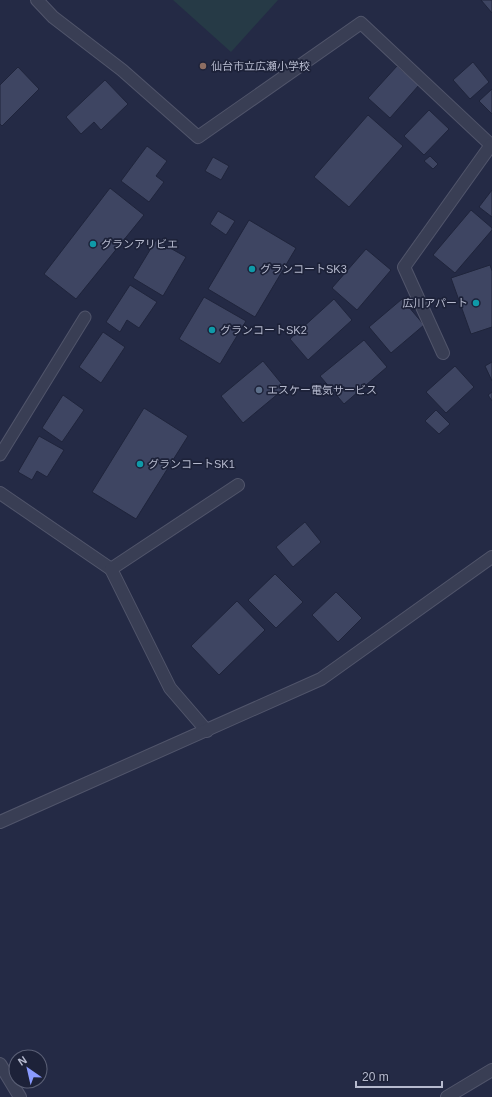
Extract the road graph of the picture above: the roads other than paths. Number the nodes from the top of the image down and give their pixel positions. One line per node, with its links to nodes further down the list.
1 (37, 0): 2 (street)
2 (492, 145): 4 (street)
3 (85, 317): 5 (lane)
4 (443, 353)
5 (0, 455)
6 (238, 485): 9 (street)
7 (0, 493): 9 (street)
8 (492, 557): 10 (street)
9 (111, 569): 10 (street)
10 (207, 731): 11 (street)
11 (0, 822)
12 (0, 1064): 14 (street)
13 (492, 1070): 15 (street)
14 (20, 1097)
15 (447, 1097)

